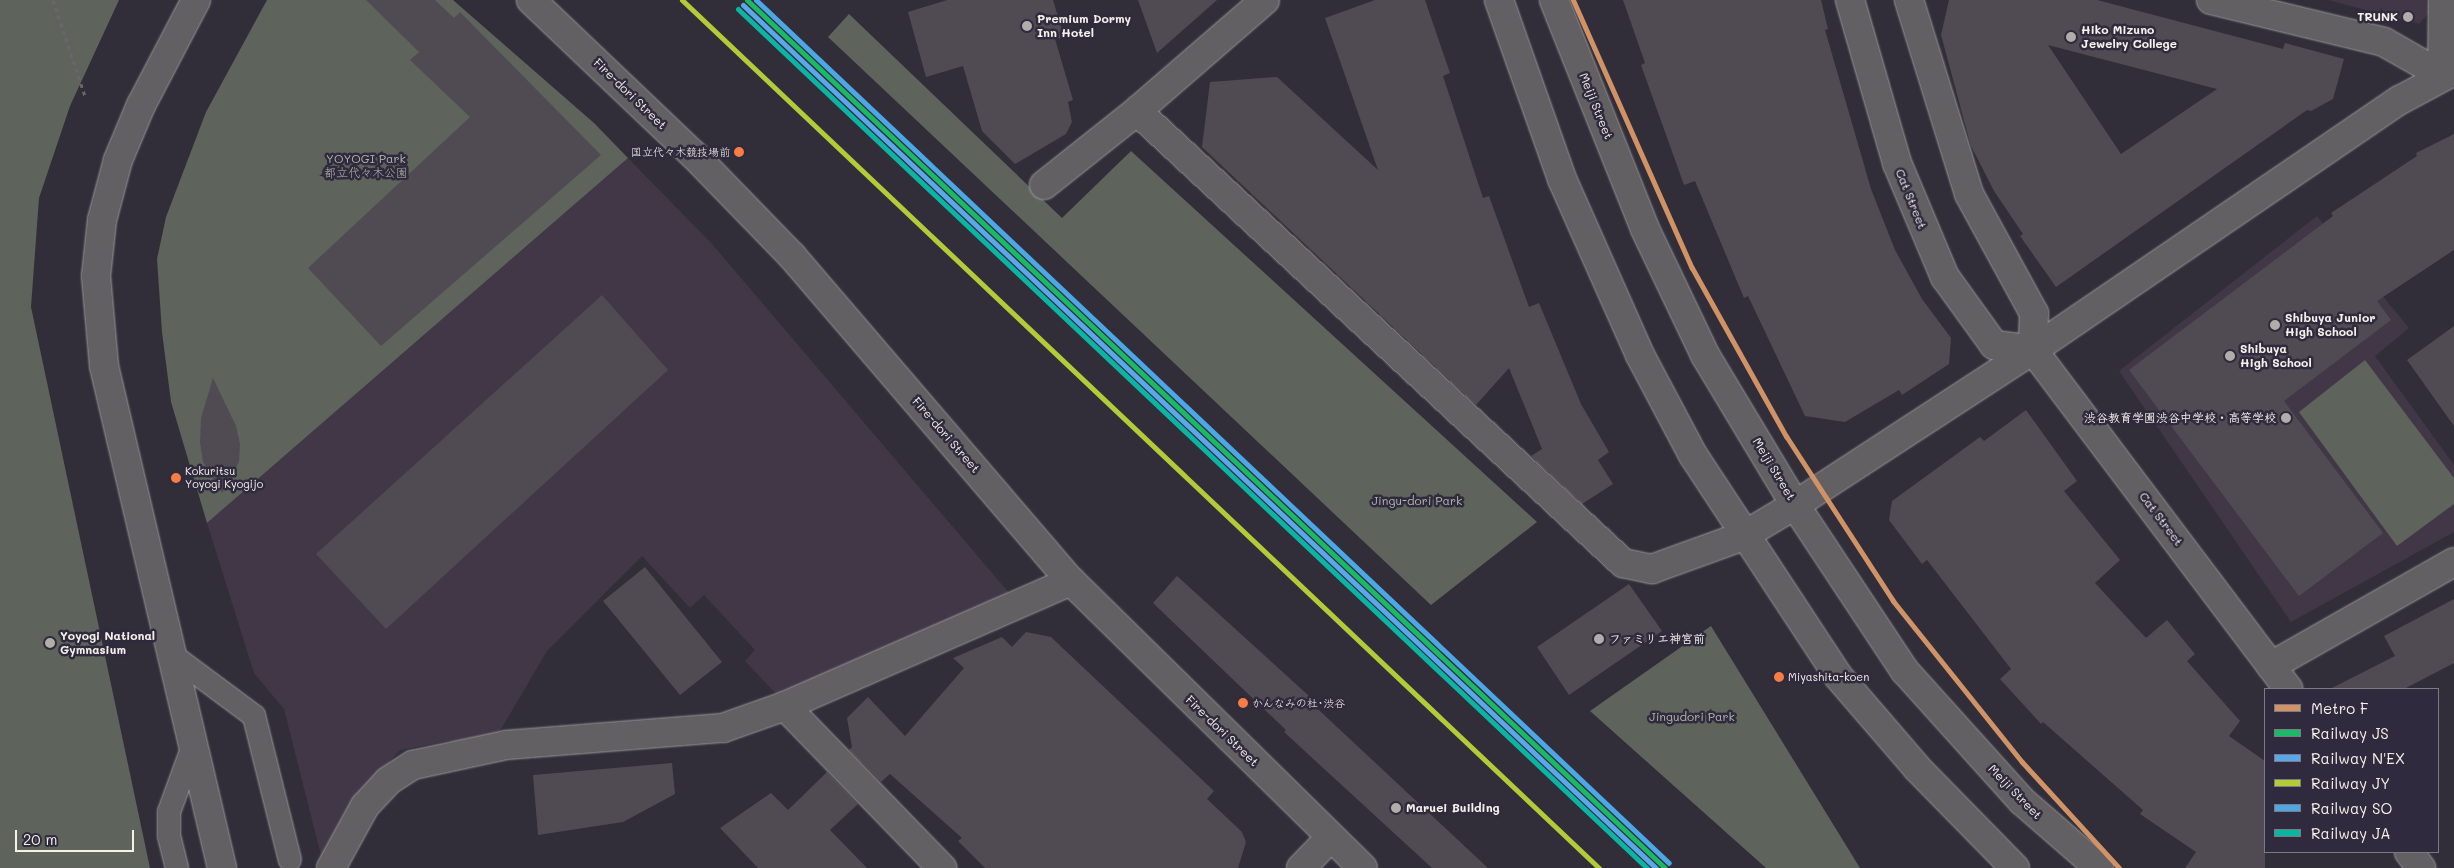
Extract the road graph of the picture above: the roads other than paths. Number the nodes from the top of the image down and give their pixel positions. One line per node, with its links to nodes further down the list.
1 (196, 0): 18 (street)
2 (531, 0): 17 (street, Fire-dori Street)
3 (1265, 0): 11 (street)
4 (1499, 0): 15 (street)
5 (1554, 0): 14 (street, Meiji Street)
6 (1850, 0): 13 (street, Cat Street)
7 (1909, 0): 13 (street)
8 (2211, 0): 10 (street)
9 (2443, 0): 10 (street)
10 (2448, 73): 13 (street)
11 (1137, 111): 12 (street); 15 (street)
12 (1044, 185)
13 (2033, 350): 14 (street); 19 (street, Cat Street)
14 (1795, 505): 15 (street); 26 (street, Meiji Street)
15 (1743, 536): 33 (street)
16 (2454, 562): 19 (street)
17 (1071, 581): 21 (street); 23 (street, Fire-dori Street)
18 (172, 655): 22 (street); 25 (lane)
19 (2270, 666): 20 (street, Cat Street)
20 (2287, 688)
21 (786, 706): 29 (street); 30 (street)
22 (193, 746): 27 (lane); 28 (street)
23 (1331, 837): 31 (street); 32 (street, Fire-dori Street)
24 (2410, 853): 34 (street)
25 (290, 860)
26 (2092, 866)
27 (177, 868)
28 (222, 868)
29 (330, 868)
30 (942, 868)
31 (1301, 868)
32 (1363, 868)
33 (2015, 868)
34 (2421, 868)

